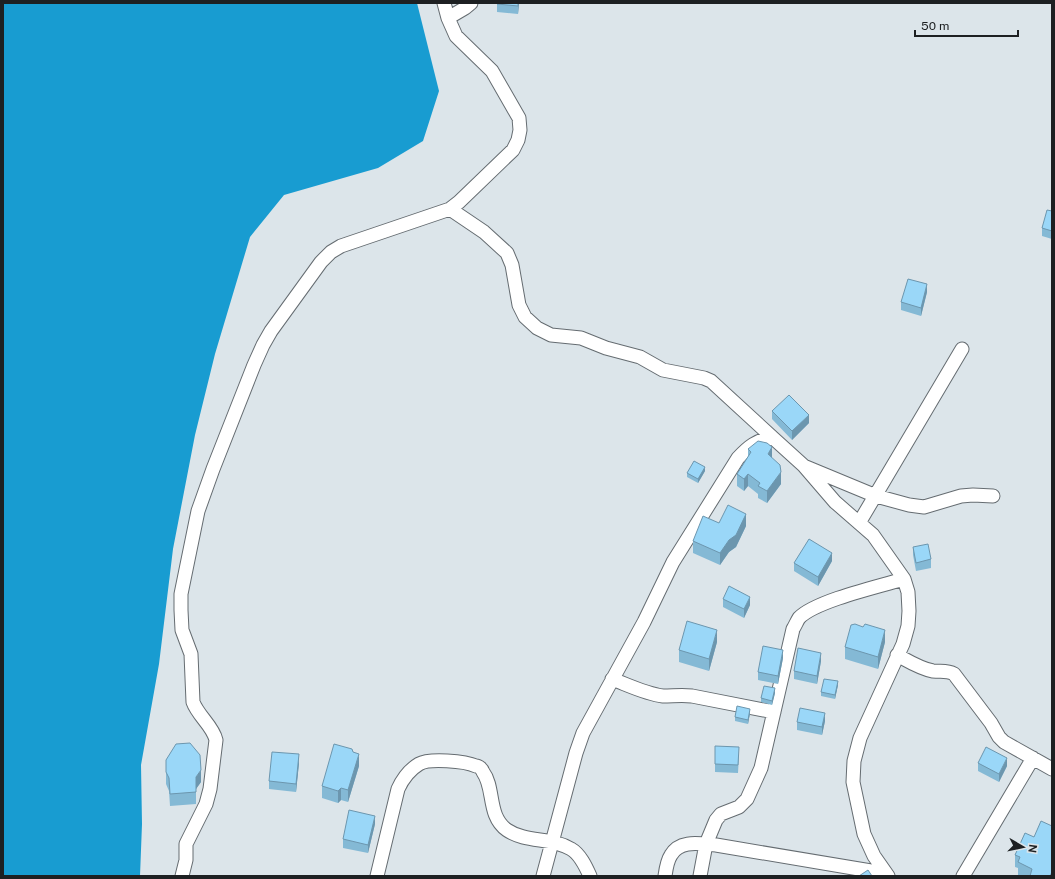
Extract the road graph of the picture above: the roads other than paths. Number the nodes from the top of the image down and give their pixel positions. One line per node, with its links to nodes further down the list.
1 (444, 3): 3 (street)
2 (471, 3): 3 (street)
3 (448, 18): 4 (street)
4 (450, 209): 6 (street); 19 (street)
5 (962, 349): 8 (street)
6 (772, 437): 7 (street); 13 (street)
7 (804, 466): 8 (street); 10 (street)
8 (876, 496): 9 (street); 10 (street)
9 (993, 496)
10 (859, 524): 11 (street)
11 (904, 579): 12 (street); 14 (street)
12 (898, 655): 15 (street); 25 (street)
13 (612, 679): 14 (street); 17 (street)
14 (774, 712): 18 (street)
15 (1032, 758): 16 (street); 26 (street)
16 (1052, 769)
17 (552, 842): 20 (street); 21 (street); 22 (street)
18 (706, 844): 23 (street); 24 (street); 25 (street)
19 (182, 876)
20 (378, 876)
21 (543, 876)
22 (590, 876)
23 (665, 876)
24 (700, 876)
25 (888, 876)
26 (963, 876)

